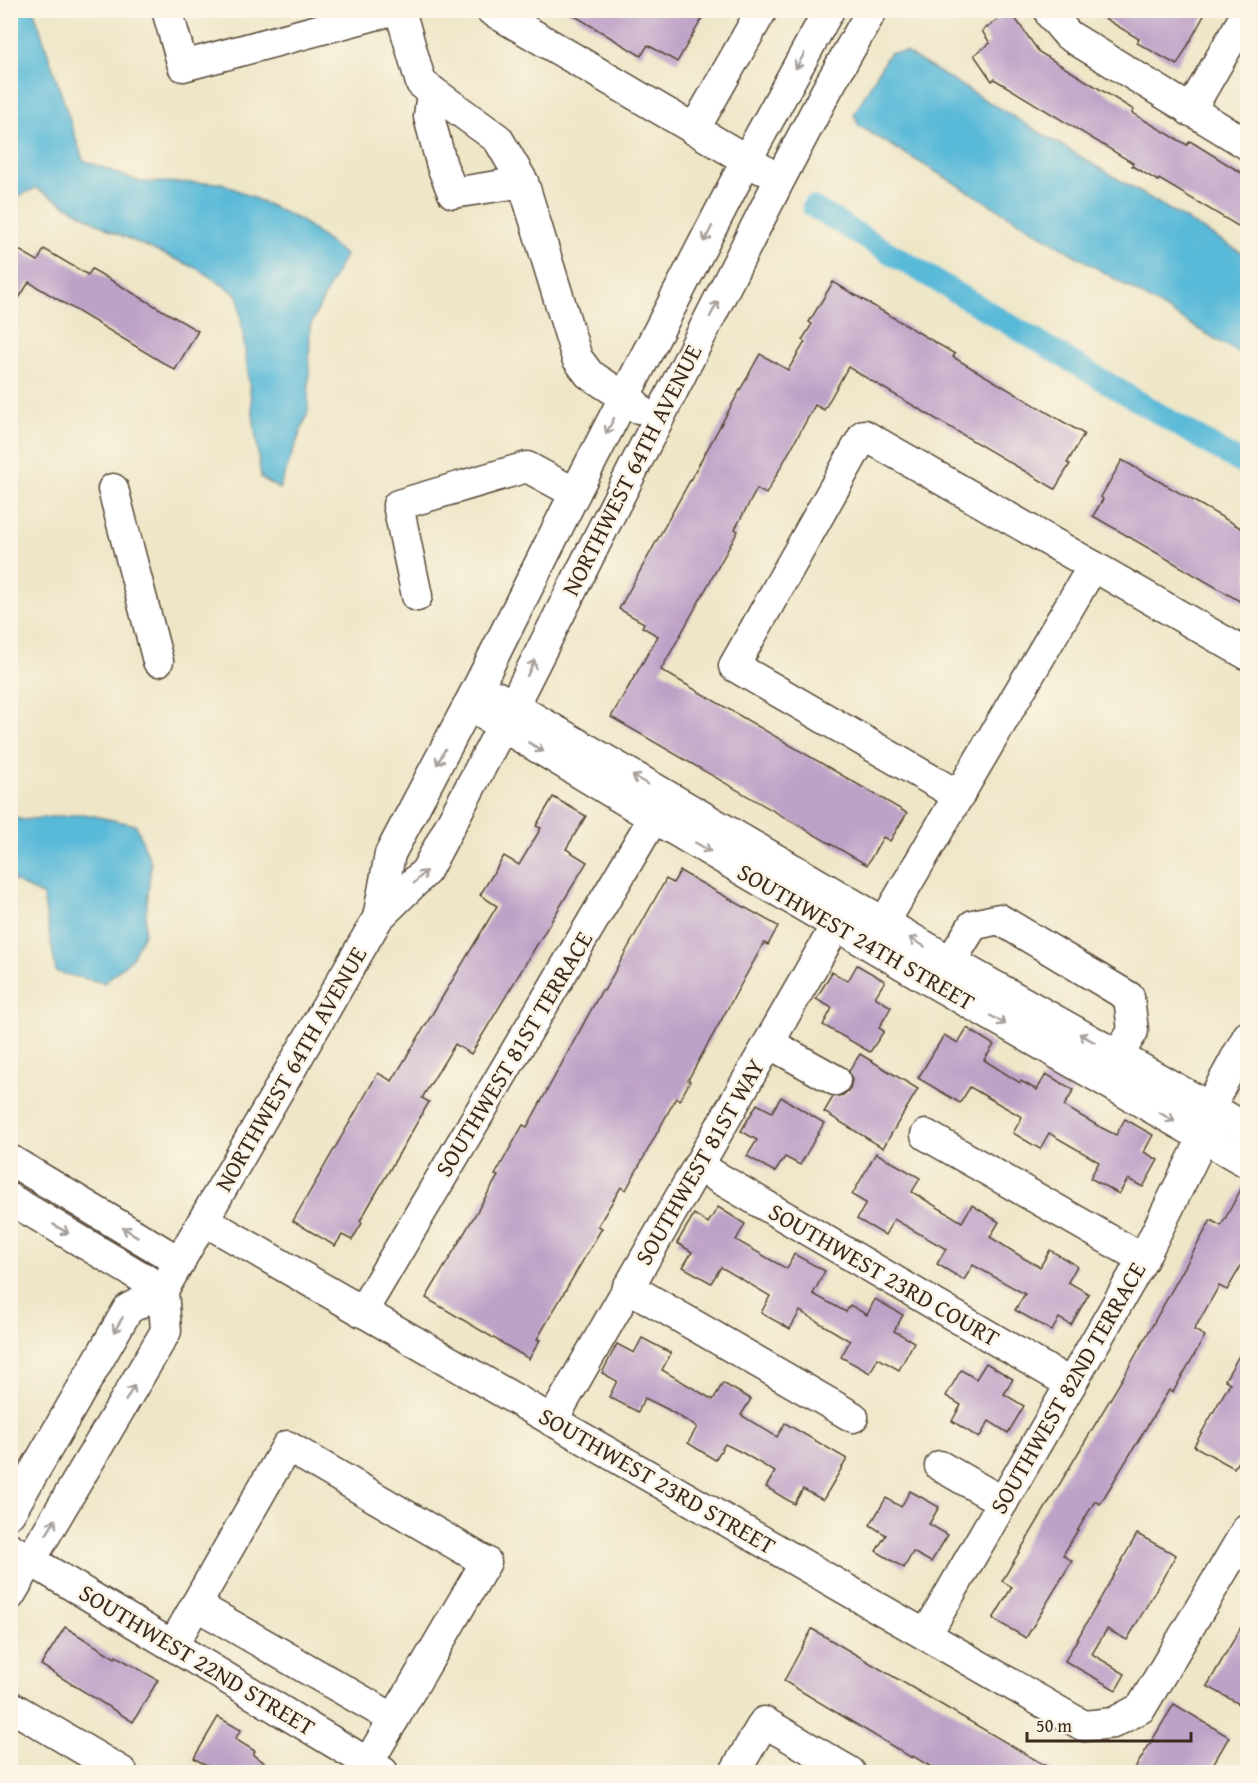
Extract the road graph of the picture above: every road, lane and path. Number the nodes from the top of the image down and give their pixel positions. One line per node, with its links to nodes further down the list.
1 (167, 10): 2 (street)
2 (393, 10)
3 (400, 10): 10 (street)
4 (491, 10): 12 (street)
5 (762, 10): 12 (street)
6 (829, 10): 14 (street, NORTHWEST 64TH AVENUE, one-way to 14)
7 (872, 10): 15 (street, NORTHWEST 64TH AVENUE)
8 (1248, 12): 11 (street)
9 (1051, 13): 11 (street)
10 (432, 91): 16 (street); 16 (street)
11 (1190, 111): 13 (street)
12 (694, 130): 14 (street)
13 (1248, 145)
14 (746, 161): 15 (street); 17 (street, NORTHWEST 64TH AVENUE, one-way to 17)
15 (780, 179): 18 (street, NORTHWEST 64TH AVENUE, one-way to 15)
16 (524, 182): 17 (street)
17 (624, 398): 18 (street); 20 (street, NORTHWEST 64TH AVENUE, one-way to 20)
18 (649, 436): 26 (street, NORTHWEST 64TH AVENUE, one-way to 18)
19 (113, 489): 24 (street)
20 (575, 493): 22 (street); 25 (street, NORTHWEST 64TH AVENUE)
21 (1093, 566): 23 (street); 27 (street); 27 (street)
22 (417, 596)
23 (1248, 656)
24 (158, 661)
25 (474, 695): 26 (street, SOUTHWEST 24TH STREET); 30 (street, NORTHWEST 64TH AVENUE, one-way to 30)
26 (507, 716): 28 (street, SOUTHWEST 24TH STREET); 30 (street, NORTHWEST 64TH AVENUE, one-way to 26)
27 (959, 796): 31 (street)
28 (660, 807): 29 (street, SOUTHWEST 24TH STREET); 50 (street, SOUTHWEST 81ST TERRACE)
29 (843, 914): 31 (street, SOUTHWEST 24TH STREET); 34 (street, SOUTHWEST 81ST WAY)
30 (378, 918): 45 (street, NORTHWEST 64TH AVENUE)
31 (878, 934): 32 (street, SOUTHWEST 24TH STREET)
32 (943, 973): 35 (street, SOUTHWEST 24TH STREET); 35 (street)
33 (1248, 1036): 37 (street, SOUTHWEST 82ND TERRACE)
34 (769, 1043): 36 (street); 43 (street, SOUTHWEST 81ST WAY)
35 (1111, 1068): 37 (street, SOUTHWEST 24TH STREET); 40 (street, SOUTHWEST 24TH STREET, one-way to 40)
36 (835, 1080)
37 (1212, 1108): 38 (street, SOUTHWEST 24TH STREET); 40 (street, SOUTHWEST 82ND TERRACE)
38 (1248, 1129)
39 (926, 1135): 46 (street)
40 (1203, 1138): 42 (street, SOUTHWEST 24TH STREET); 46 (street, SOUTHWEST 82ND TERRACE)
41 (10, 1160): 47 (street, one-way to 41)
42 (1248, 1163)
43 (698, 1166): 48 (street, SOUTHWEST 81ST WAY); 51 (street, SOUTHWEST 23RD COURT)
44 (10, 1199): 49 (street, one-way to 49)
45 (204, 1221): 47 (street, NORTHWEST 64TH AVENUE); 50 (street, SOUTHWEST 23RD STREET)
46 (1143, 1258): 51 (street, SOUTHWEST 82ND TERRACE)
47 (180, 1262): 49 (street, NORTHWEST 64TH AVENUE)
48 (628, 1287): 52 (street); 53 (street, SOUTHWEST 81ST WAY)
49 (163, 1290): 56 (street, one-way to 56); 58 (street, one-way to 49)
50 (362, 1312): 53 (street, SOUTHWEST 23RD STREET)
51 (1071, 1384): 55 (street, SOUTHWEST 82ND TERRACE)
52 (854, 1417)
53 (552, 1421): 61 (street, SOUTHWEST 23RD STREET)
54 (940, 1466): 55 (street)
55 (1003, 1502): 61 (street, SOUTHWEST 82ND TERRACE)
56 (10, 1513)
57 (1248, 1528): 61 (street, SOUTHWEST 23RD STREET)
58 (21, 1554): 59 (street); 62 (street, SOUTHWEST 22ND STREET)
59 (10, 1595)
60 (196, 1605): 62 (street); 64 (street); 64 (street)
61 (926, 1635)
62 (173, 1645): 65 (street, SOUTHWEST 22ND STREET)
63 (10, 1706): 66 (street)
64 (394, 1719): 65 (street)
65 (376, 1768)
66 (109, 1769)
67 (735, 1773): 68 (street)
68 (850, 1773)

